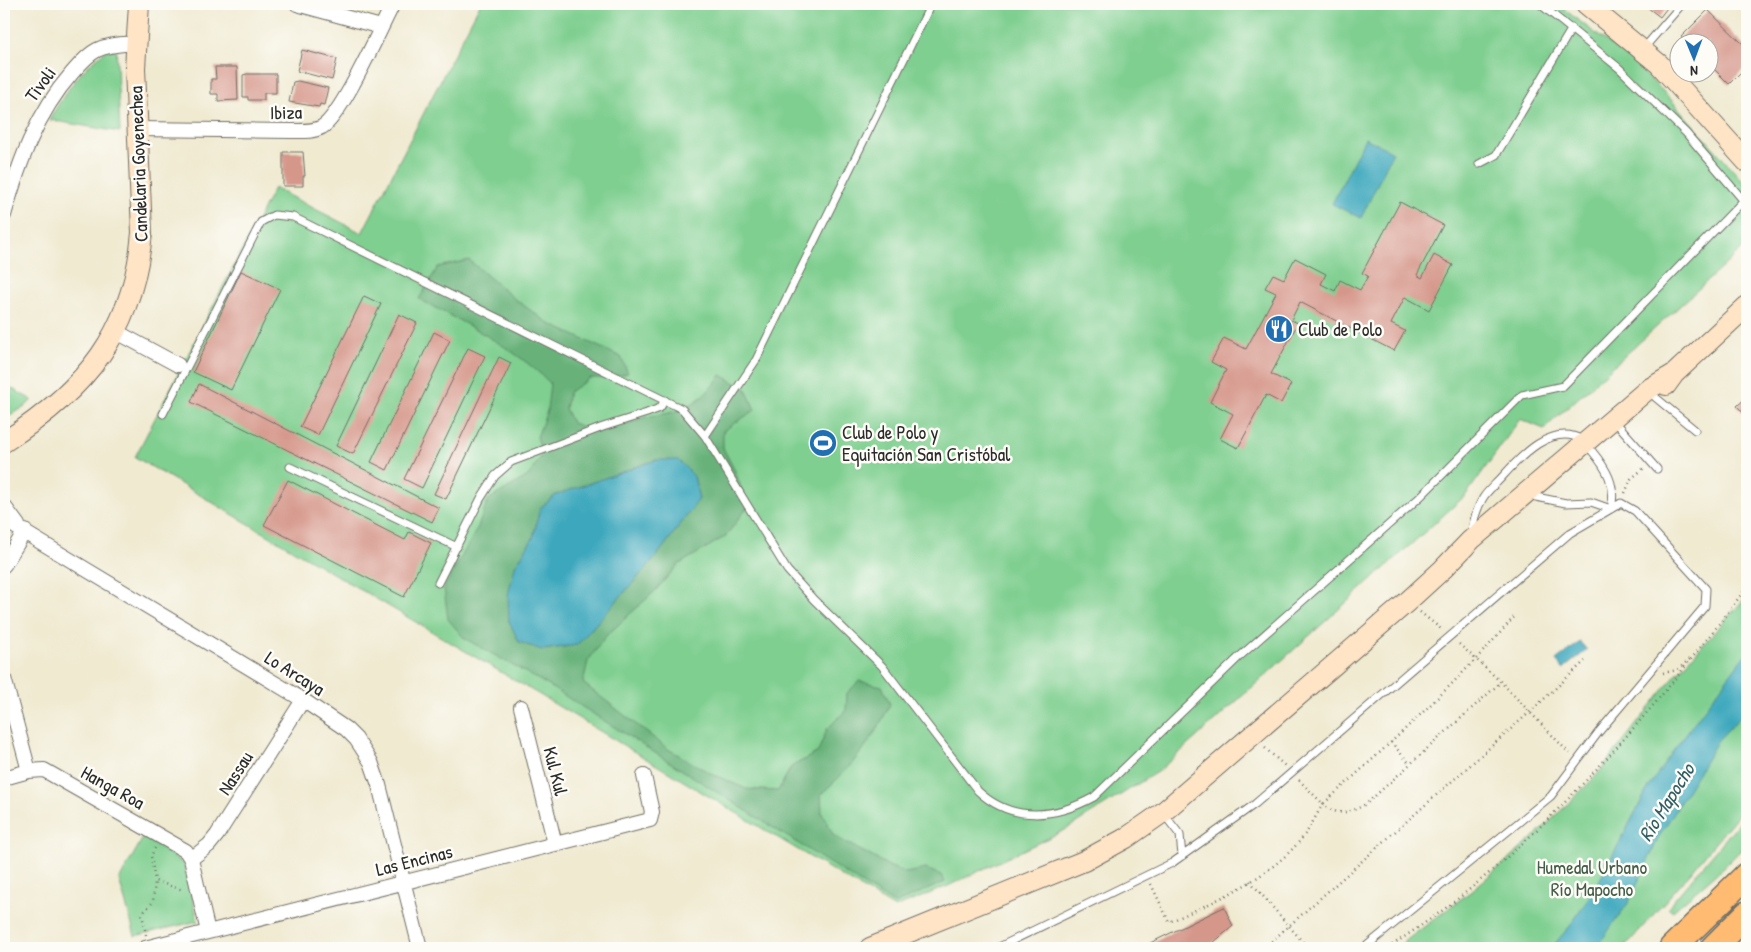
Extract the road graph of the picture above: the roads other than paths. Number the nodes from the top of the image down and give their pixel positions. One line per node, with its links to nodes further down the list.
1 (139, 4): 10 (main road, Candelaria Goyenechea)
2 (297, 4): 8 (street)
3 (393, 4): 8 (street, Ibiza)
4 (931, 4): 27 (lane)
5 (1540, 4): 9 (lane)
6 (1586, 4): 11 (main road)
7 (1682, 4): 11 (lane)
8 (381, 27): 12 (street, Ibiza)
9 (1572, 28): 14 (lane); 15 (lane)
10 (135, 43): 12 (main road, Candelaria Goyenechea); 16 (street, Tivoli)
11 (1643, 48): 13 (main road)
12 (138, 129): 18 (main road, Candelaria Goyenechea)
13 (1747, 162)
14 (1479, 164)
15 (1745, 198): 27 (lane)
16 (4, 215)
17 (1747, 306): 20 (main road)
18 (115, 331): 19 (street); 26 (main road, Candelaria Goyenechea)
19 (182, 367): 22 (lane); 23 (lane)
20 (1674, 374): 21 (main road); 28 (main road)
21 (1655, 397): 24 (main road); 25 (lane)
22 (665, 400): 27 (lane); 37 (lane)
23 (164, 414)
24 (1620, 427): 28 (main road); 30 (lane)
25 (1695, 430)
26 (9, 436)
27 (705, 436)
28 (1589, 446): 31 (main road); 33 (lane); 36 (main road); 36 (lane)
29 (290, 467): 37 (lane)
30 (1657, 469)
31 (1536, 497): 33 (lane); 39 (main road)
32 (4, 506): 35 (street, Lo Arcaya)
33 (1611, 509): 49 (lane); 59 (lane)
34 (4, 520): 35 (street, Lo Arcaya)
35 (23, 530): 38 (street); 42 (street, Lo Arcaya)
36 (1471, 540): 39 (main road)
37 (457, 546): 40 (lane)
38 (4, 565)
39 (1443, 569): 47 (main road)
40 (438, 583)
41 (4, 678): 44 (street)
42 (303, 700): 50 (street, Nassau); 52 (street, Lo Arcaya)
43 (521, 707): 48 (street, Kul Kul)
44 (29, 771): 46 (street); 50 (street, Hanga Roa)
45 (644, 776): 48 (street, Las Encinas)
46 (4, 778)
47 (1162, 813): 49 (lane); 57 (main road)
48 (555, 844): 52 (street, Las Encinas)
49 (1182, 856): 58 (lane)
50 (190, 859): 54 (street)
51 (1747, 874): 60 (highway)
52 (403, 882): 54 (street, Las Encinas); 56 (street, Lo Arcaya)
53 (1747, 914): 61 (highway)
54 (208, 932): 55 (street, Las Encinas)
55 (147, 948)
56 (420, 948)
57 (870, 948)
58 (997, 948)
59 (1364, 948)
60 (1672, 948)
61 (1712, 948)

